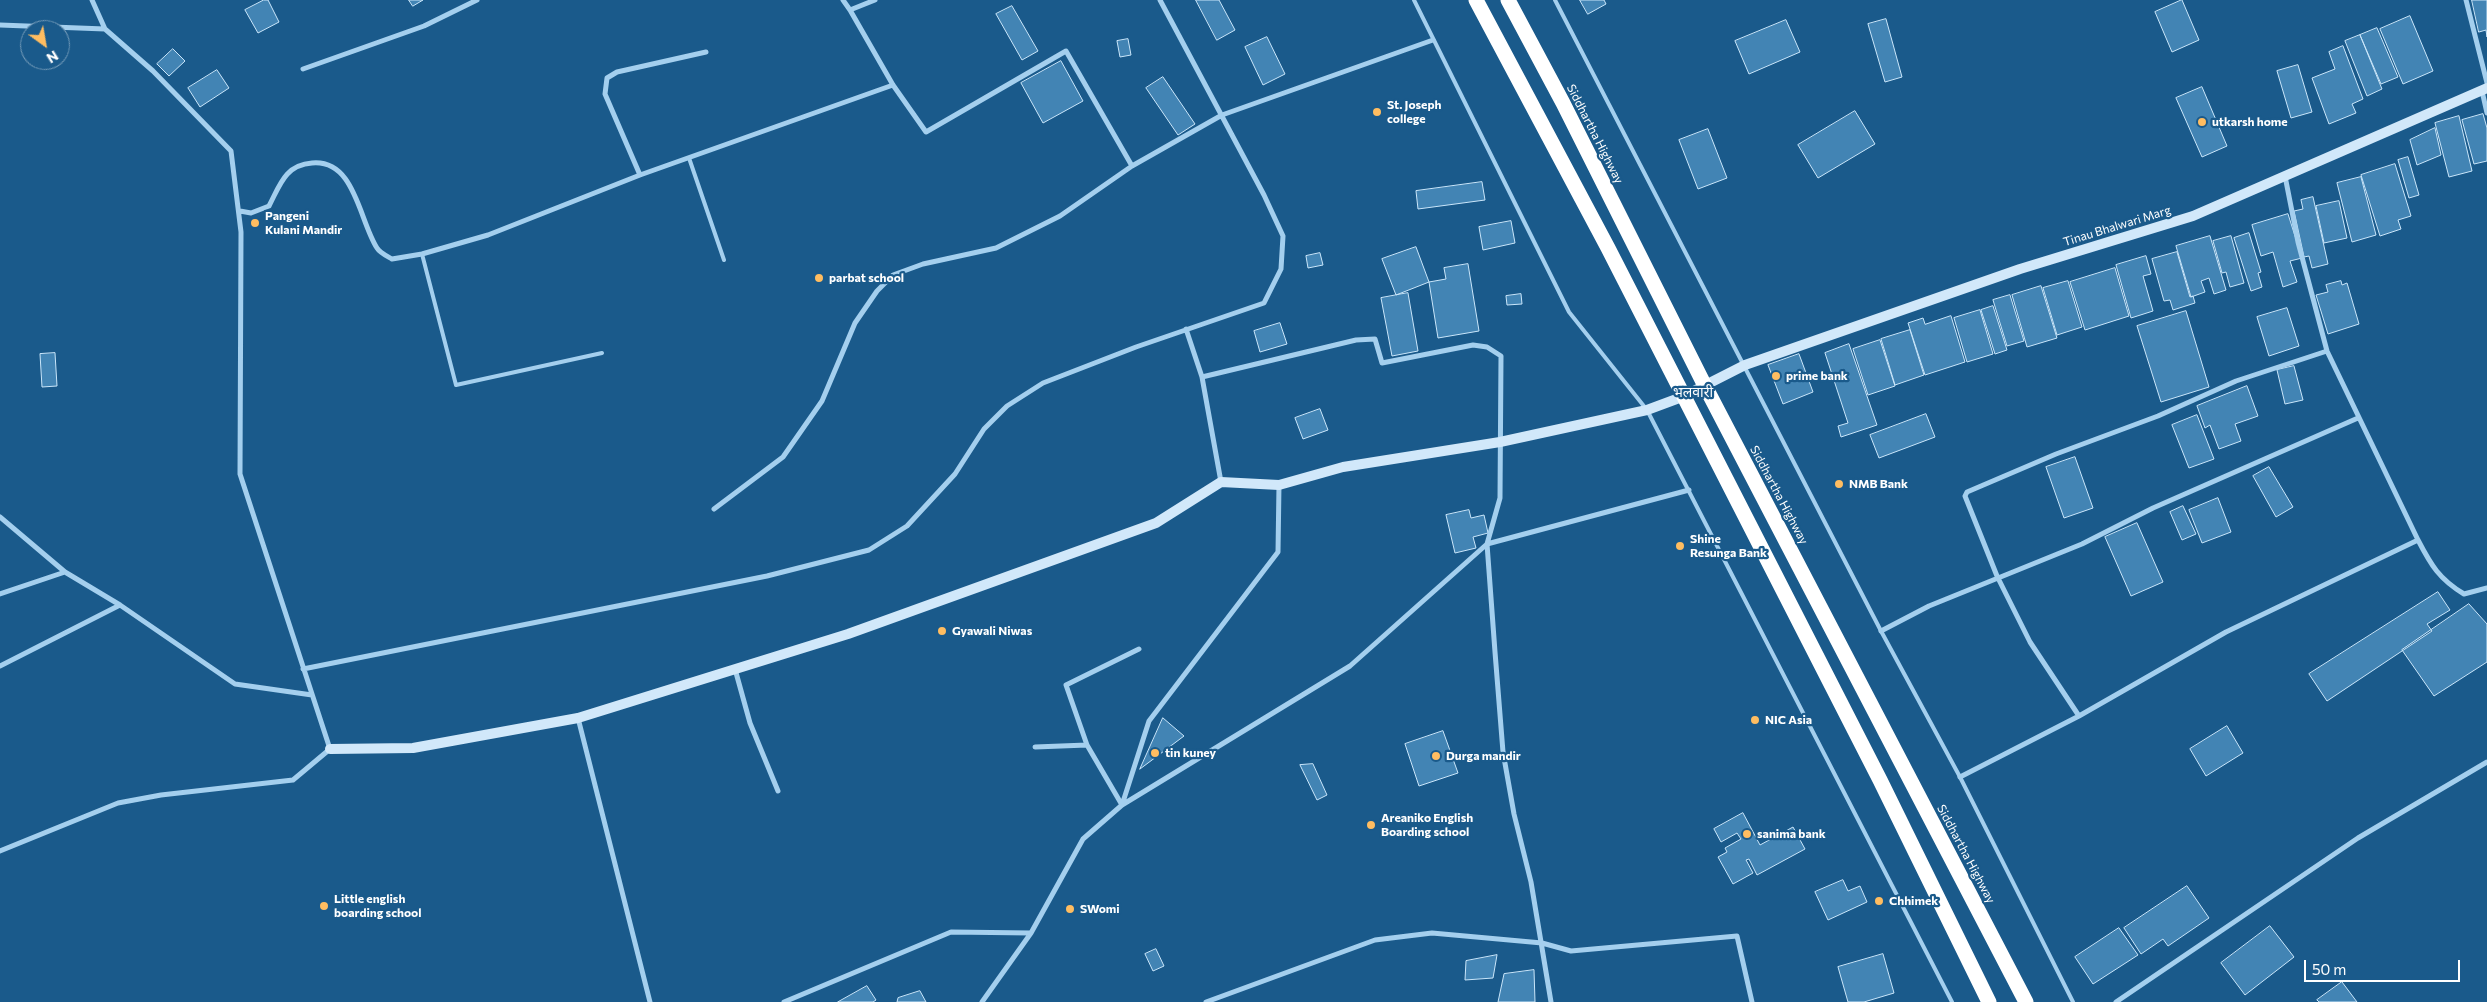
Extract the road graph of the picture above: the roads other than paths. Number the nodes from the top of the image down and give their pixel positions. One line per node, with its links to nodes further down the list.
1 (92, 0): 13 (street)
2 (477, 0): 16 (street)
3 (843, 0): 11 (street)
4 (875, 0): 11 (street)
5 (1160, 0): 20 (street)
6 (1414, 0): 14 (lane)
7 (1476, 0): 34 (highway)
8 (1508, 0): 33 (highway, Siddhartha Highway)
9 (1555, 0): 31 (lane)
10 (2466, 0): 18 (street)
11 (850, 10): 17 (street)
12 (0, 25): 13 (street)
13 (104, 29): 25 (street)
14 (1433, 40): 20 (street); 35 (lane)
15 (706, 52): 23 (street)
16 (303, 69)
17 (893, 85): 21 (street); 22 (street)
18 (2485, 87): 19 (street); 24 (street, Tinau Bhalwari Marg)
19 (2487, 114)
20 (1222, 115): 22 (street); 28 (street)
21 (689, 158): 23 (street); 27 (lane)
22 (1132, 166): 41 (street)
23 (640, 175): 26 (street)
24 (2285, 176): 29 (street); 31 (street, Tinau Bhalwari Marg)
25 (240, 211): 26 (street); 54 (street)
26 (422, 254): 30 (lane)
27 (724, 260)
28 (1186, 329): 32 (street); 54 (street)
29 (2327, 351): 36 (street); 46 (street)
30 (602, 353)
31 (1745, 365): 33 (street, Tinau Bhalwari Marg); 50 (lane)
32 (1202, 377): 37 (street); 38 (street)
33 (1705, 386): 34 (street, Tinau Bhalwari Marg); 76 (highway, Siddhartha Highway)
34 (1682, 397): 35 (street, Tinau Bhalwari Marg); 75 (highway)
35 (1647, 410): 37 (street, Tinau Bhalwari Marg); 40 (lane)
36 (2358, 418): 43 (street); 46 (street)
37 (1500, 442): 39 (street, Tinau Bhalwari Marg); 44 (street)
38 (1221, 482): 39 (street, Tinau Bhalwari Marg); 53 (street)
39 (1278, 485): 64 (street)
40 (1689, 490): 44 (street); 74 (lane)
41 (714, 509)
42 (0, 517): 45 (street)
43 (2418, 540): 47 (street); 56 (street)
44 (1487, 544): 64 (street); 67 (street)
45 (65, 572): 48 (street); 49 (street)
46 (1997, 576): 50 (street); 56 (street)
47 (2487, 588)
48 (0, 594)
49 (120, 605): 52 (street); 55 (street)
50 (1881, 631): 62 (lane)
51 (1139, 649): 58 (street)
52 (0, 666)
53 (735, 668): 57 (street); 63 (street)
54 (303, 669): 55 (street)
55 (312, 695): 60 (street)
56 (2079, 716): 62 (street)
57 (578, 718): 60 (street); 68 (street)
58 (1087, 745): 59 (street); 64 (street)
59 (1034, 746)
60 (330, 749): 65 (street)
61 (2487, 762): 78 (street)
62 (1960, 777): 77 (lane)
63 (778, 791)
64 (1122, 805): 66 (street)
65 (0, 851)
66 (1032, 933): 69 (street); 70 (street)
67 (1542, 942): 71 (street); 72 (street); 73 (street)
68 (650, 1002)
69 (784, 1002)
70 (982, 1002)
71 (1206, 1002)
72 (1551, 1002)
73 (1752, 1002)
74 (1952, 1002)
75 (1989, 1002)
76 (2026, 1002)
77 (2073, 1002)
78 (2116, 1002)

